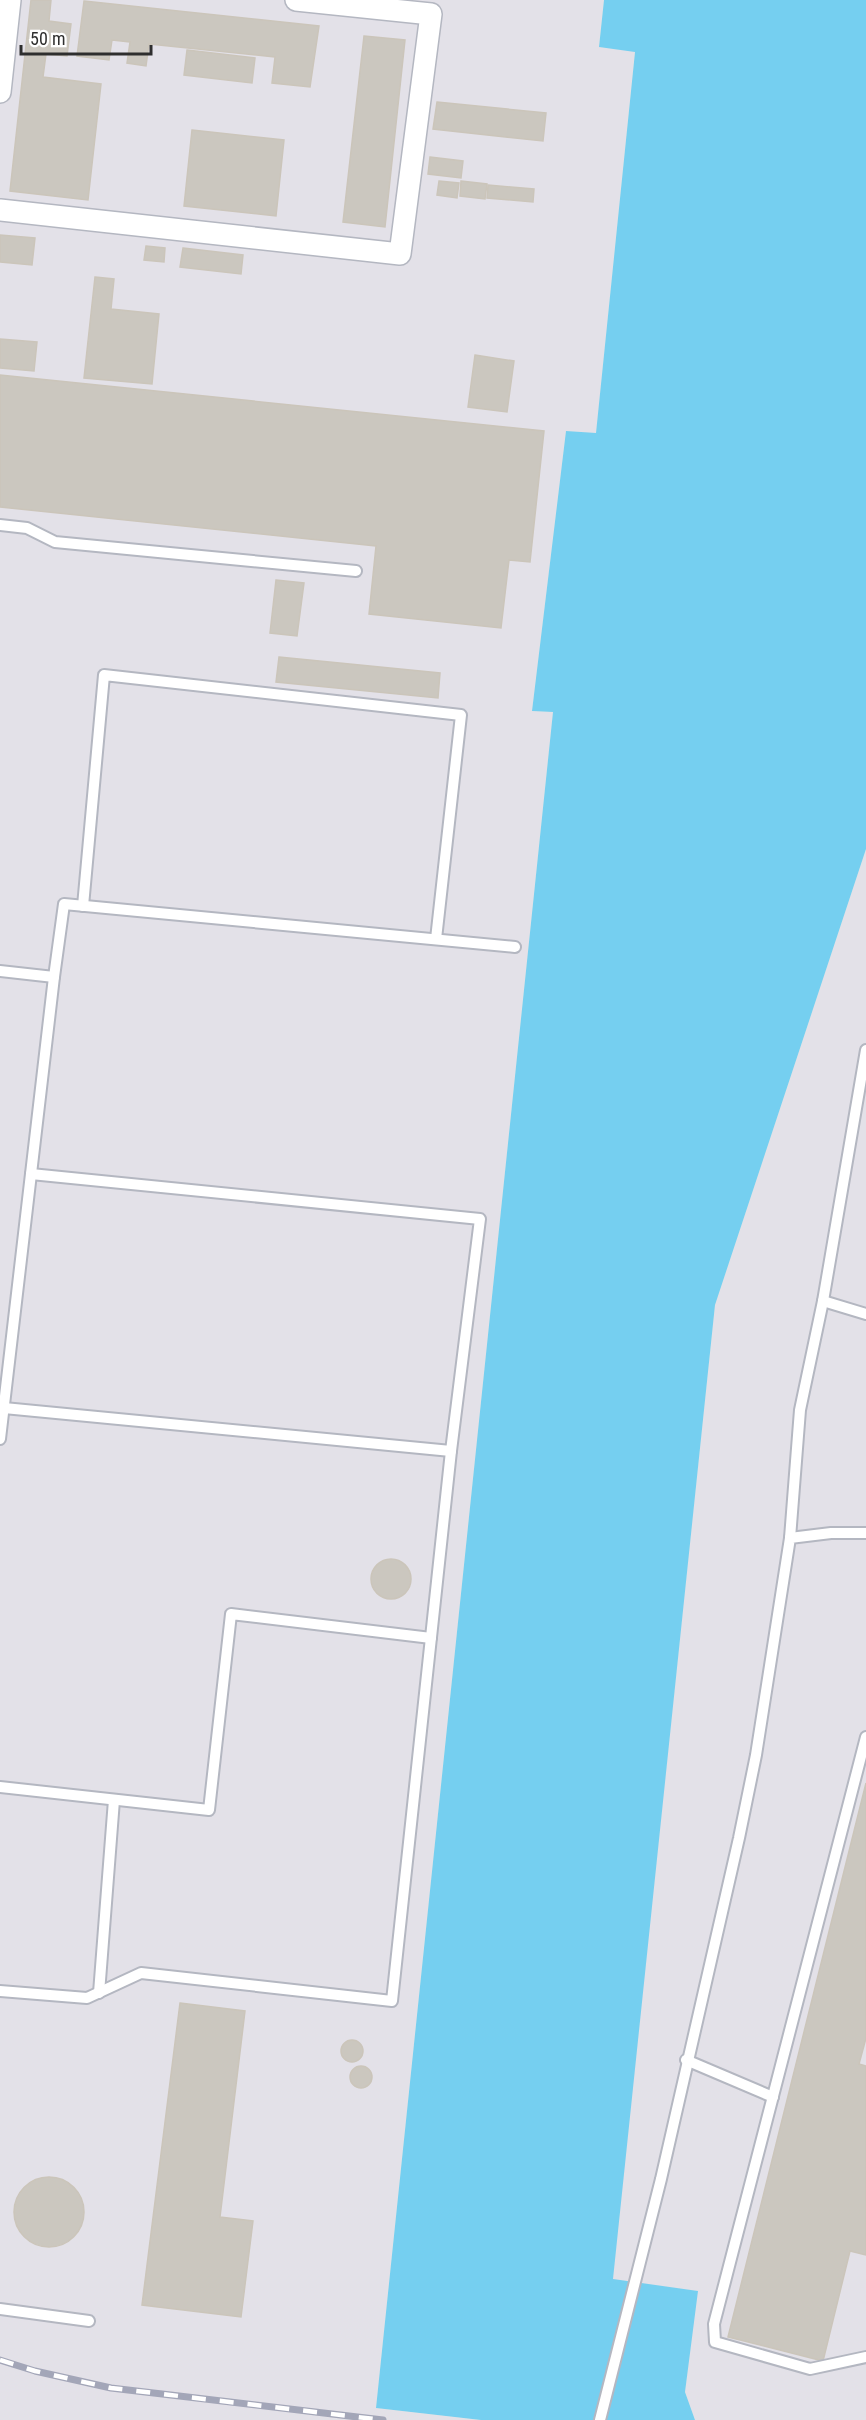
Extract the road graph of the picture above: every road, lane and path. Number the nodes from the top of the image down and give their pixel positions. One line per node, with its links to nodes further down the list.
1 (10, 0): 3 (street)
2 (296, 0): 4 (street)
3 (0, 92)
4 (0, 210)
5 (0, 525): 6 (lane)
6 (356, 571)
7 (83, 906): 8 (lane); 8 (lane); 11 (lane)
8 (436, 939): 9 (lane)
9 (514, 947)
10 (0, 971): 11 (lane)
11 (54, 977): 13 (lane)
12 (866, 1050): 14 (lane)
13 (31, 1174): 16 (lane); 18 (lane)
14 (823, 1301): 15 (lane); 20 (lane)
15 (866, 1314)
16 (4, 1408): 17 (lane); 18 (lane)
17 (0, 1439)
18 (451, 1451): 21 (lane)
19 (866, 1533): 20 (lane)
20 (790, 1538): 27 (lane)
21 (430, 1638): 24 (lane); 26 (lane)
22 (866, 1737): 28 (lane)
23 (0, 1787): 24 (lane)
24 (114, 1800): 26 (lane)
25 (0, 1990): 26 (lane)
26 (99, 1993)
27 (686, 2060): 28 (lane); 32 (lane)
28 (773, 2097): 31 (lane)
29 (0, 2308): 30 (lane)
30 (89, 2322)
31 (866, 2357)
32 (600, 2420)

